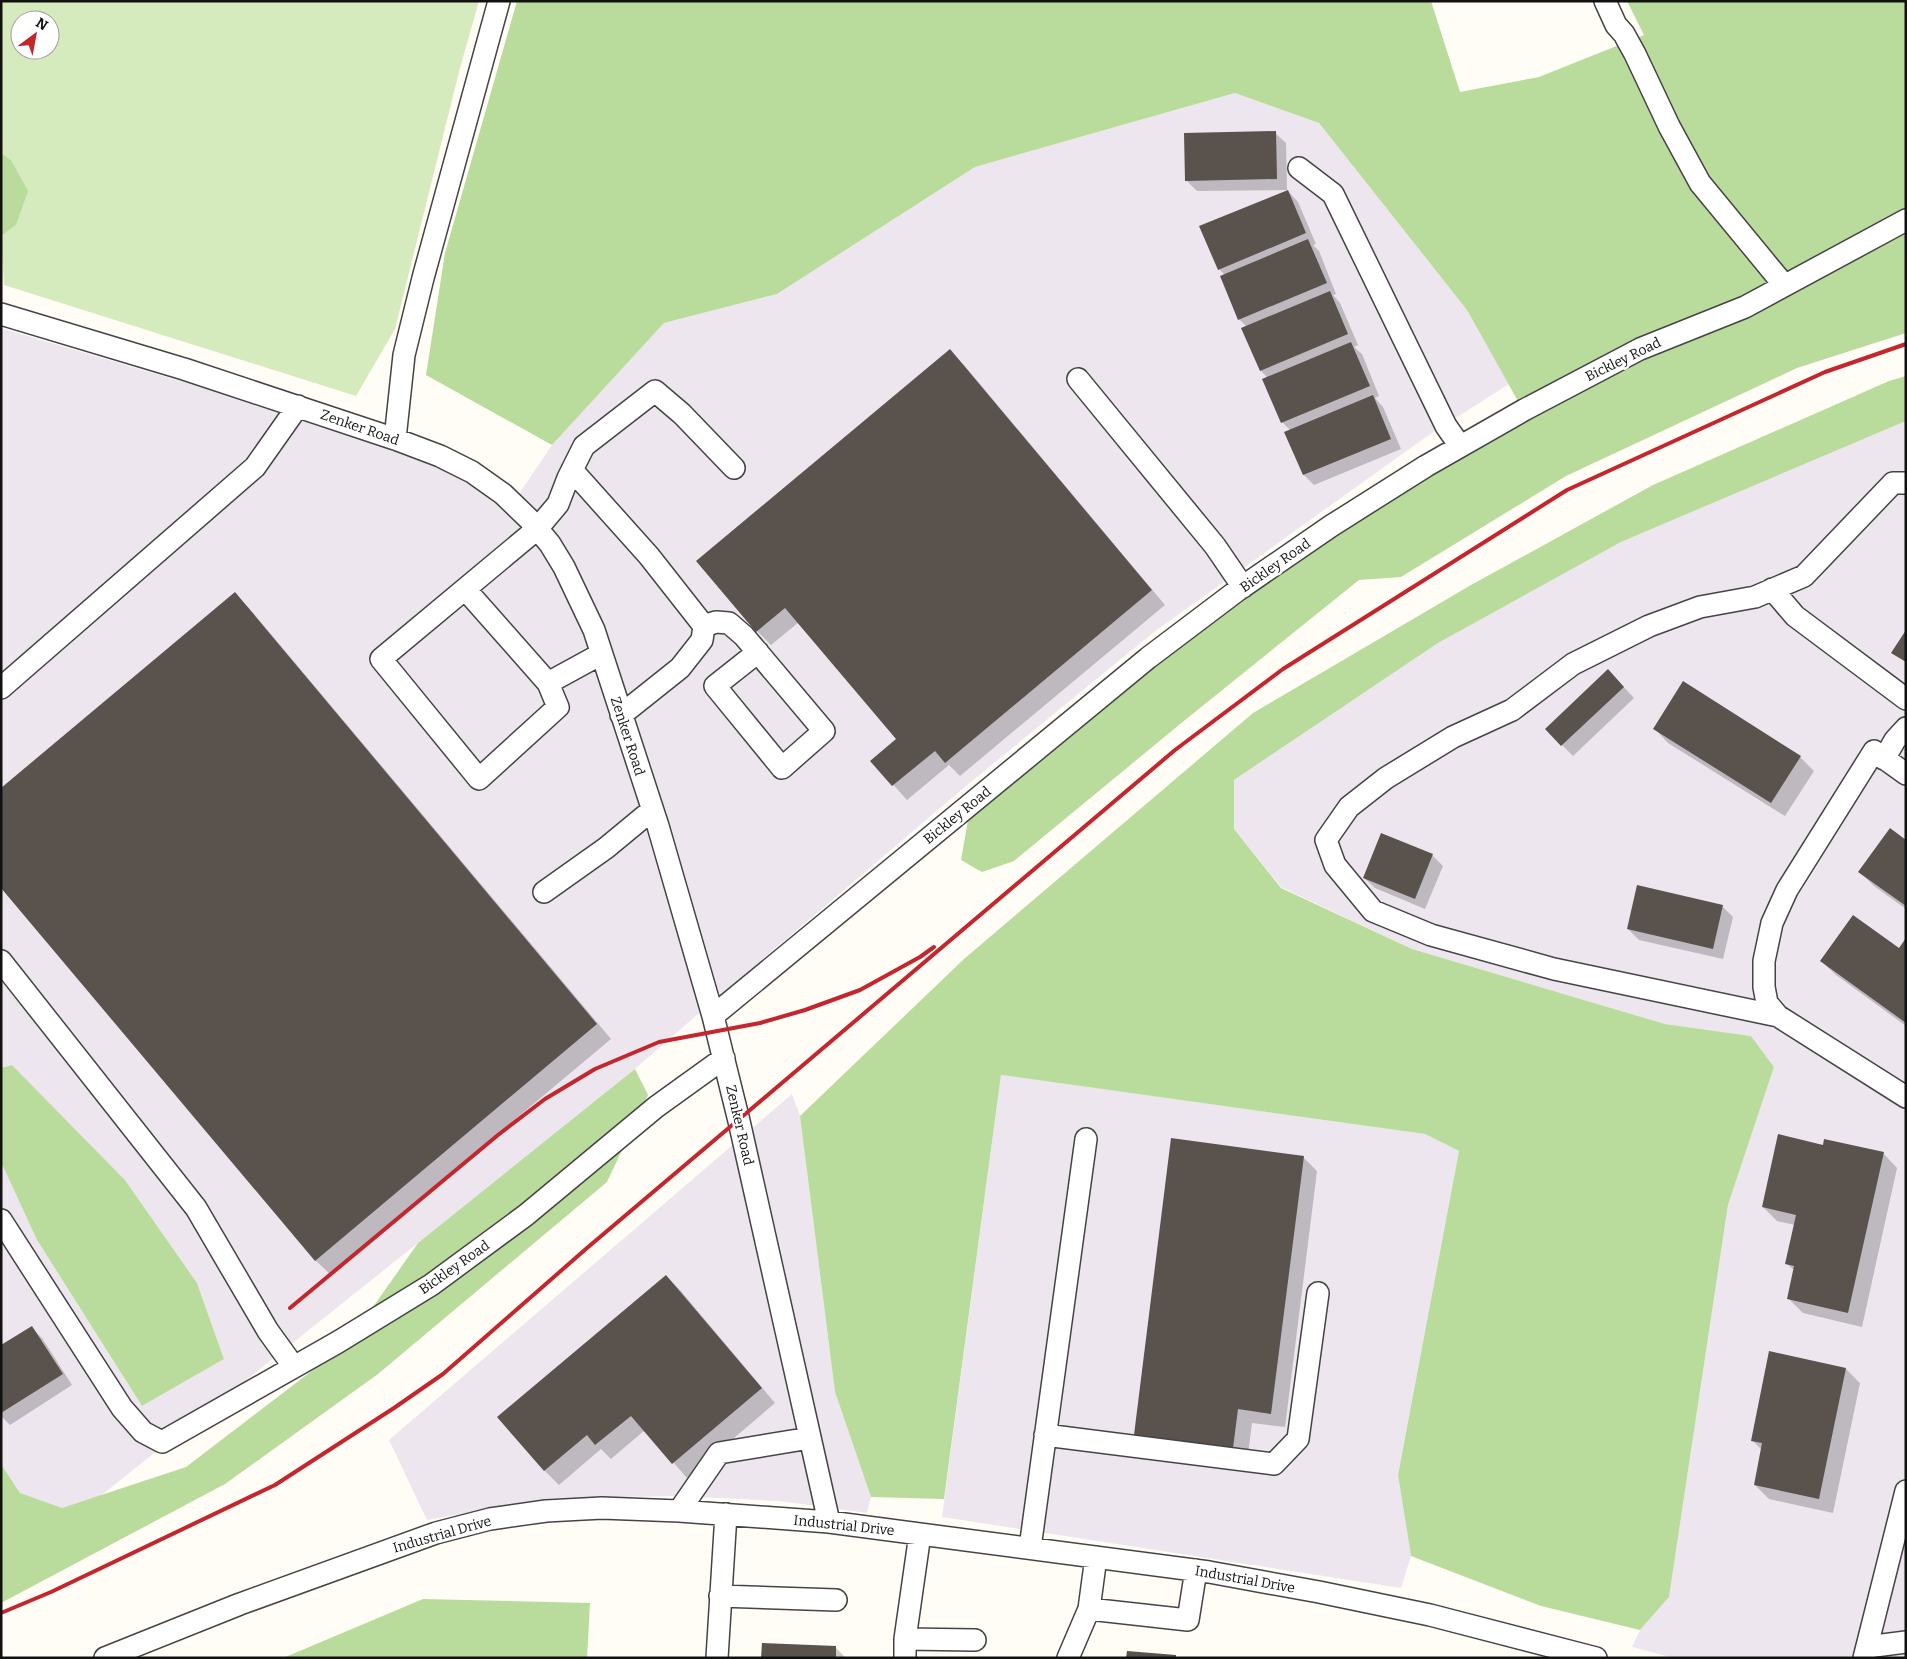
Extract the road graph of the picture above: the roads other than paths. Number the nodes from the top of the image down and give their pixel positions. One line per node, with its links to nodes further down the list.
1 (499, 1): 9 (street)
2 (1605, 1): 5 (street)
3 (1299, 168): 10 (street)
4 (1906, 220): 5 (street, Bickley Road)
5 (1784, 285): 10 (street, Bickley Road)
6 (1, 314): 8 (street, Zenker Road)
7 (1078, 379): 15 (street)
8 (298, 406): 9 (street, Zenker Road); 22 (street)
9 (394, 439): 14 (street, Zenker Road)
10 (1460, 446): 15 (street, Bickley Road)
11 (734, 468): 12 (street)
12 (572, 470): 14 (street); 18 (street)
13 (1906, 483): 17 (street)
14 (538, 529): 16 (street); 20 (street, Zenker Road)
15 (1243, 587): 31 (street, Bickley Road)
16 (465, 589): 21 (street); 21 (street)
17 (1772, 589): 23 (street); 32 (street)
18 (704, 626): 19 (street); 24 (street)
19 (758, 652): 19 (street)
20 (601, 654): 21 (street); 24 (street, Zenker Road)
21 (548, 683)
22 (1, 688)
23 (1906, 699)
24 (621, 715): 28 (street, Zenker Road)
25 (1906, 728): 26 (street)
26 (1884, 759): 27 (street); 32 (street)
27 (1906, 774)
28 (652, 810): 29 (street); 31 (street, Zenker Road)
29 (544, 892)
30 (1, 961): 38 (street)
31 (713, 1016): 33 (street, Zenker Road)
32 (1778, 1016): 34 (street)
33 (724, 1058): 38 (street, Bickley Road); 40 (street, Zenker Road)
34 (1906, 1097)
35 (1086, 1139): 39 (street)
36 (1, 1220): 38 (street, Bickley Road)
37 (1318, 1293): 39 (street)
38 (294, 1367)
39 (1045, 1435): 46 (street)
40 (810, 1438): 42 (street); 44 (street, Zenker Road)
41 (1906, 1491): 55 (street)
42 (679, 1511): 43 (street, Industrial Drive); 56 (street, Industrial Drive)
43 (726, 1514): 44 (street, Industrial Drive); 49 (street)
44 (829, 1522): 45 (street, Industrial Drive)
45 (920, 1534): 46 (street, Industrial Drive); 54 (street)
46 (1030, 1548): 47 (street, Industrial Drive)
47 (1096, 1557): 48 (street, Industrial Drive); 51 (street)
48 (1196, 1570): 51 (street); 59 (street, Industrial Drive)
49 (720, 1596): 50 (street); 57 (street)
50 (836, 1600)
51 (1089, 1609): 58 (street)
52 (975, 1640): 54 (street)
53 (1906, 1642): 55 (street)
54 (905, 1649)
55 (1865, 1652)
56 (105, 1658)
57 (717, 1658)
58 (1068, 1658)
59 (1596, 1658)

